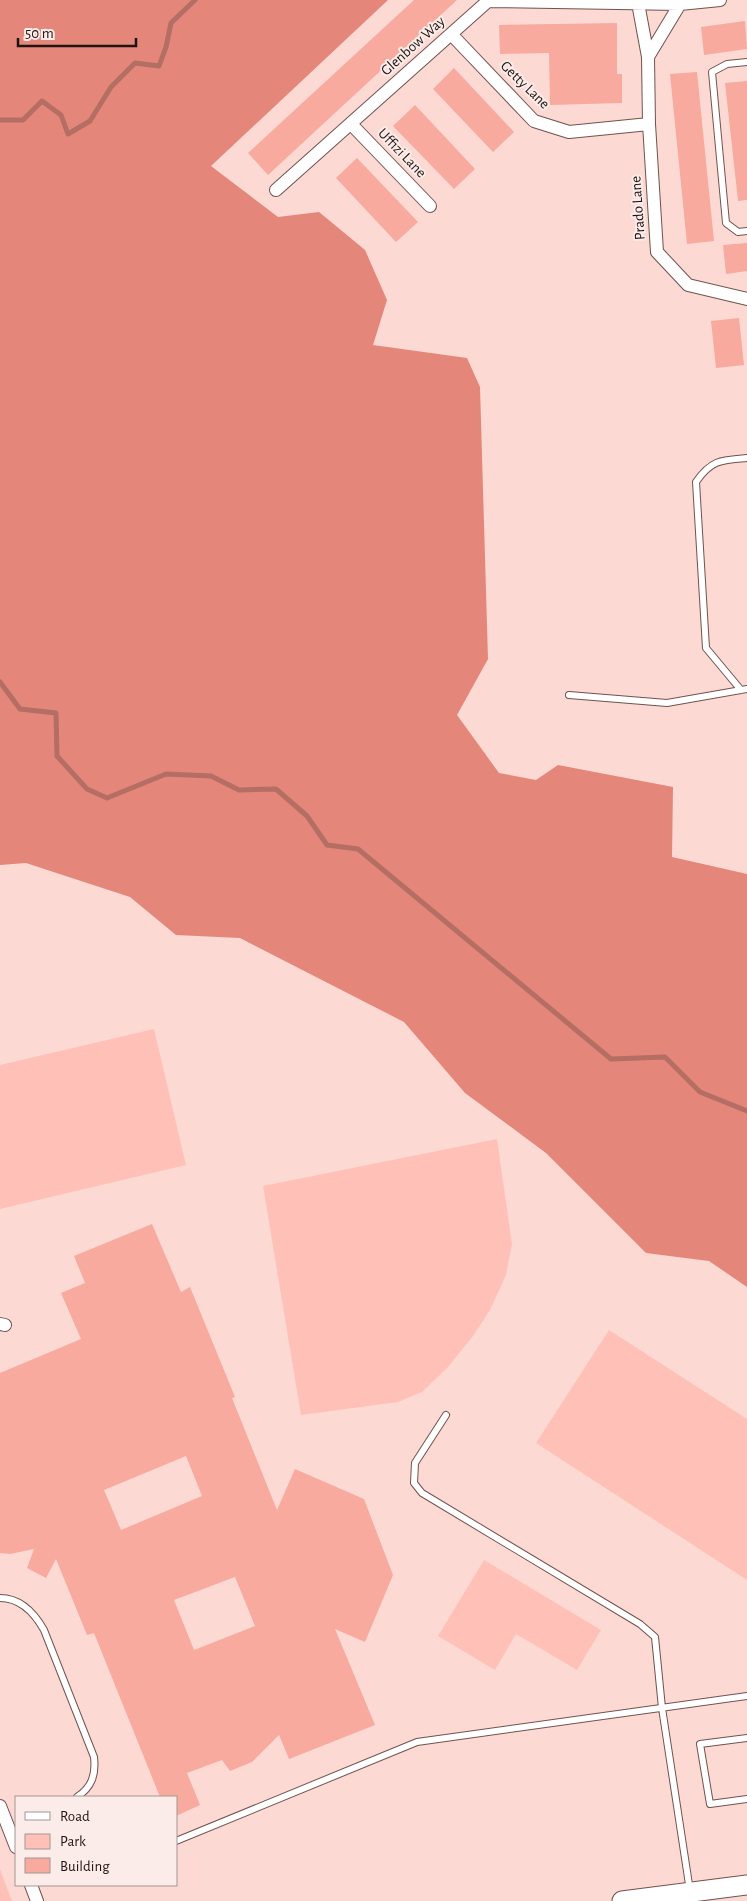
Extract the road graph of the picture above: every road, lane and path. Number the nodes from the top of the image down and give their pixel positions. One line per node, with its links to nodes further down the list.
1 (720, 0): 3 (street, Glenbow Way)
2 (638, 3): 3 (street, Glenbow Way); 4 (street, Glenbow Way); 5 (street, Prado Lane)
3 (680, 4): 5 (street)
4 (451, 34): 7 (street, Glenbow Way); 8 (street, Getty Lane)
5 (648, 57): 8 (street, Prado Lane)
6 (747, 62): 11 (lane)
7 (351, 124): 9 (street, Glenbow Way); 10 (street, Uffizi Lane)
8 (649, 124): 12 (street, Prado Lane)
9 (276, 190)
10 (430, 206)
11 (747, 231)
12 (747, 299)
13 (747, 458): 14 (lane)
14 (744, 689): 15 (lane)
15 (569, 695)
16 (446, 1415): 19 (lane)
17 (0, 1598): 21 (lane)
18 (747, 1696): 19 (lane)
19 (662, 1708): 25 (lane); 29 (lane)
20 (747, 1738): 22 (lane)
21 (78, 1796)
22 (747, 1799)
23 (0, 1806): 24 (street)
24 (12, 1825): 26 (street)
25 (178, 1840)
26 (15, 1842)
27 (747, 1885): 29 (main road)
28 (31, 1886): 30 (street)
29 (690, 1893): 31 (main road)
30 (37, 1901)
31 (622, 1901)

